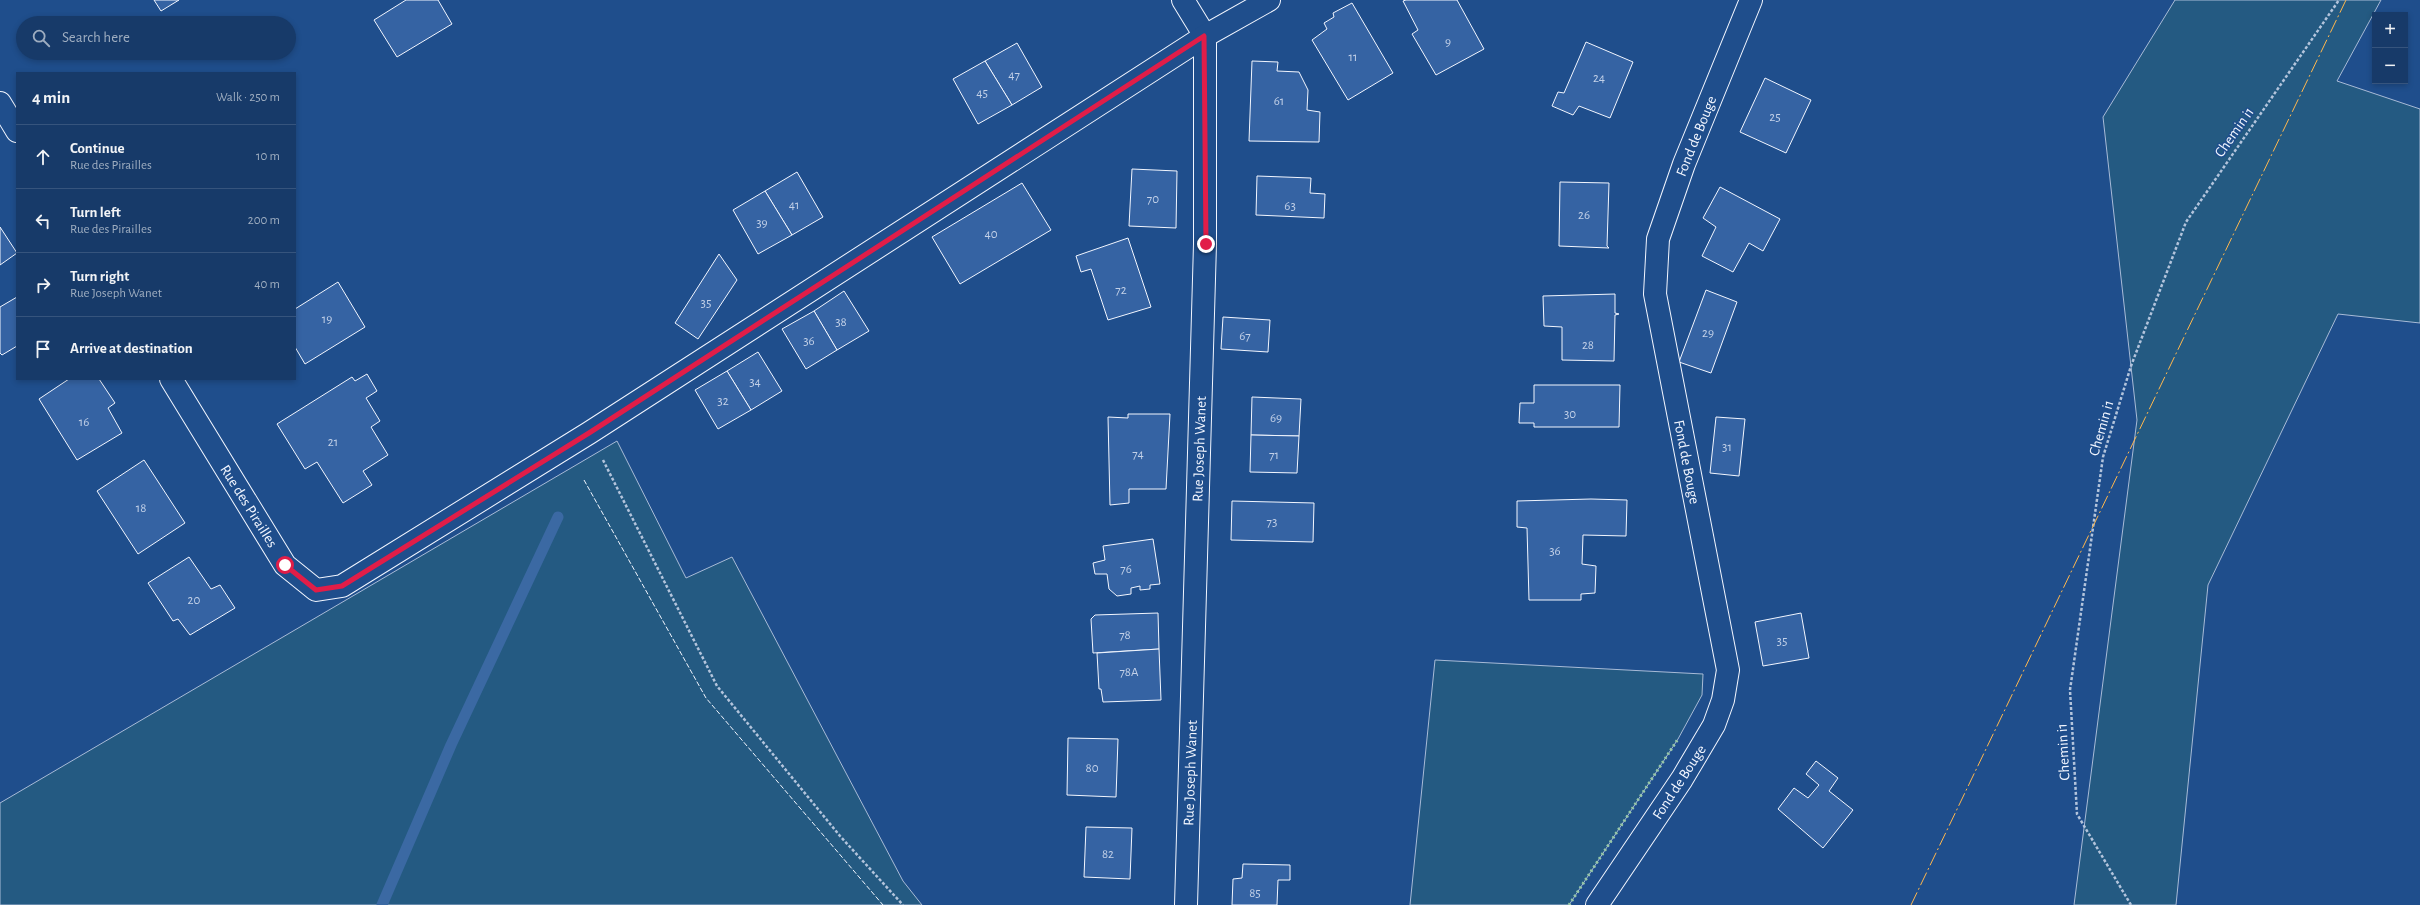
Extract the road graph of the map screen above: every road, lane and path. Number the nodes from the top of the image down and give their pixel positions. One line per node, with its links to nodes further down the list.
1 (1183, 0): 5 (street, Rue Joseph Wanet)
2 (1269, 0): 5 (street, Rue des Pirailles)
3 (1751, 0): 12 (street, Fond de Bouge)
4 (2339, 0): 13 (path, Chemin i1)
5 (1204, 36): 9 (street, Rue des Pirailles); 11 (street, Rue Joseph Wanet)
6 (0, 103): 7 (street)
7 (16, 128)
8 (172, 380): 9 (street, Rue des Pirailles)
9 (589, 433): 10 (path)
10 (903, 905)
11 (1186, 905)
12 (1597, 905)
13 (2132, 905)

